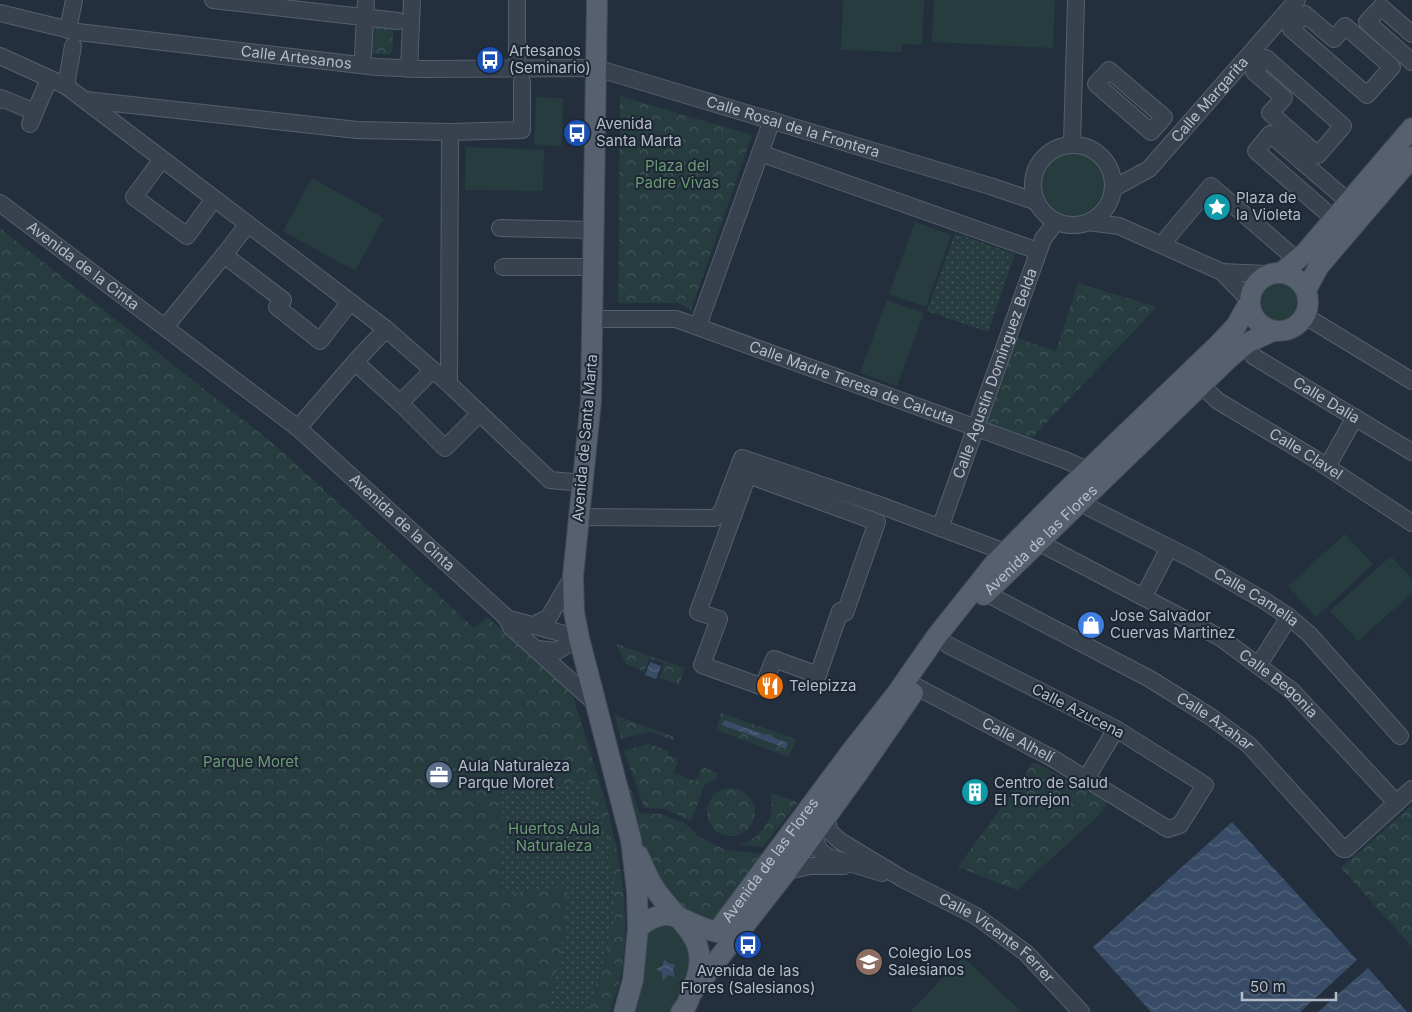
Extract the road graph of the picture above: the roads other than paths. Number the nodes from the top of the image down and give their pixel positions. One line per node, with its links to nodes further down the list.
1 (74, 0): 14 (street)
2 (213, 0): 10 (street)
3 (366, 0): 10 (street)
4 (412, 0): 21 (street)
5 (518, 0): 17 (street)
6 (597, 0): 20 (main road, Avenida de Santa Marta)
7 (1076, 0): 30 (street)
8 (1297, 0): 36 (street, Calle Margarita)
9 (0, 13): 14 (street, Calle Artesanos)
10 (366, 18): 11 (street); 15 (street)
11 (398, 21)
12 (1291, 29): 12 (street)
13 (1412, 34): 19 (street)
14 (71, 38): 21 (street, Calle Artesanos); 24 (street)
15 (363, 54)
16 (0, 56): 22 (street)
17 (517, 58)
18 (1266, 58): 18 (street)
19 (1412, 62)
20 (596, 68): 21 (street, Calle Artesanos); 27 (street, Calle Rosal de la Frontera); 49 (main road, Avenida de Santa Marta)
21 (409, 69)
22 (49, 78): 24 (street); 25 (street)
23 (522, 82): 29 (street)
24 (66, 86): 26 (street)
25 (0, 98)
26 (85, 100): 29 (street); 33 (street)
27 (772, 120): 31 (street); 35 (street, Calle Rosal de la Frontera)
28 (1412, 128): 39 (main road)
29 (450, 132): 71 (street)
30 (1072, 144): 34 (street); 36 (street)
31 (760, 153): 51 (street); 63 (street)
32 (1412, 156): 45 (main road)
33 (162, 159): 37 (street); 37 (street)
34 (1033, 181): 35 (street, Calle Rosal de la Frontera); 38 (street)
35 (990, 186): 38 (street, Calle Rosal de la Frontera)
36 (1114, 188): 41 (street)
37 (214, 198): 46 (street)
38 (1037, 202): 43 (street)
39 (1349, 202): 42 (main road); 42 (street); 45 (street)
40 (0, 203): 64 (street, Avenida de la Cinta)
41 (1106, 208): 44 (street); 47 (street)
42 (1334, 219): 45 (street); 57 (main road)
43 (1056, 222): 44 (street); 51 (street, Calle Agustín Domínguez Belda)
44 (1088, 222): 47 (street)
45 (1355, 223): 58 (main road)
46 (248, 224): 53 (street); 60 (street)
47 (1119, 226): 56 (street)
48 (500, 228): 49 (street)
49 (594, 230): 55 (main road, Avenida de Santa Marta)
50 (1166, 238): 52 (street)
51 (1038, 251): 76 (street, Calle Agustín Domínguez Belda)
52 (1289, 253)
53 (224, 255): 60 (street); 64 (street)
54 (503, 267): 55 (street)
55 (594, 267): 62 (main road, Avenida de Santa Marta)
56 (1222, 272): 57 (street); 59 (street)
57 (1275, 273): 58 (main road); 59 (main road)
58 (1306, 290): 61 (main road)
59 (1249, 301): 66 (main road); 80 (main road, Avenida de las Flores)
60 (350, 302): 65 (street)
61 (1305, 316): 66 (main road); 70 (street)
62 (593, 319): 63 (street, Calle Madre Teresa de Calcuta); 84 (main road, Avenida de Santa Marta)
63 (698, 326): 76 (street, Calle Madre Teresa de Calcuta)
64 (166, 327): 77 (street, Avenida de la Cinta)
65 (386, 329): 68 (street); 69 (street)
66 (1273, 331): 67 (main road, Avenida de las Flores)
67 (1247, 343): 72 (main road, Avenida de las Flores); 75 (street, Calle Dalia)
68 (355, 362): 73 (street); 77 (street)
69 (433, 370): 71 (street); 73 (street)
70 (1412, 381)
71 (449, 384): 74 (street)
72 (1201, 385): 79 (street, Calle Clavel); 80 (main road, Avenida de las Flores)
73 (400, 403): 74 (street)
74 (480, 413): 82 (street)
75 (1355, 417): 78 (street, Calle Dalia); 79 (street)
76 (976, 427): 80 (street, Calle Madre Teresa de Calcuta); 86 (street, Calle Agustín Domínguez Belda)
77 (298, 428): 93 (street, Avenida de la Cinta)
78 (1412, 452)
79 (1327, 467): 85 (street, Calle Clavel)
80 (1097, 474): 83 (main road, Avenida de las Flores); 89 (main road, Avenida de las Flores)
81 (748, 475): 81 (street)
82 (572, 482)
83 (1080, 503): 87 (main road, Avenida de las Flores); 88 (street, Calle Camelia)
84 (579, 517): 86 (street); 90 (main road, Avenida de Santa Marta)
85 (1412, 523)
86 (940, 528): 89 (street)
87 (1038, 542): 91 (main road, Avenida de las Flores); 92 (street, Calle Begonia)
88 (1169, 548): 92 (street); 94 (street, Calle Camelia)
89 (1006, 552): 91 (main road, Avenida de las Flores)
90 (573, 576): 95 (street); 96 (main road, Avenida de Santa Marta)
91 (981, 589): 97 (main road, Avenida de las Flores); 104 (main road, Avenida de las Flores); 107 (street, Calle Azahar)
92 (1144, 596): 99 (street, Calle Begonia)
93 (506, 617): 95 (street, Avenida de la Cinta); 98 (street, Avenida de la Cinta)
94 (1289, 617): 99 (street); 103 (street, Calle Camelia)
95 (532, 626): 96 (street, Avenida de la Cinta)
96 (579, 638): 98 (street); 101 (main road, Avenida de Santa Marta)
97 (948, 644): 100 (main road, Avenida de las Flores); 102 (street, Calle Azucena)
98 (537, 649): 101 (street, Avenida de la Cinta)
99 (1258, 666): 108 (street, Calle Begonia)
100 (917, 687): 105 (street, Calle Alhelí); 109 (main road, Avenida de las Flores)
101 (594, 702): 111 (main road, Avenida de Santa Marta)
102 (1116, 729): 105 (street); 106 (street, Calle Azucena)
103 (1400, 736)
104 (834, 774): 110 (main road, Avenida de las Flores); 117 (main road, Avenida de las Flores)
105 (1086, 779): 106 (street, Calle Alhelí)
106 (1205, 785)
107 (1412, 789)
108 (1390, 796)
109 (826, 815): 110 (main road, Avenida de las Flores); 112 (street, Calle Vicente Ferrer)
110 (812, 834): 112 (street, Calle Vicente Ferrer); 113 (street, Calle Vicente Ferrer); 114 (main road, Avenida de las Flores); 117 (main road, Avenida de las Flores)
111 (630, 840): 116 (main road, Avenida de Santa Marta); 118 (main road, Avenida de Santa Marta)
112 (840, 841): 115 (street, Calle Vicente Ferrer)
113 (860, 867): 114 (street, Calle Vicente Ferrer); 115 (street, Calle Vicente Ferrer)
114 (787, 871): 119 (main road, Avenida de las Flores)
115 (903, 879): 121 (street, Calle Vicente Ferrer)
116 (674, 915): 117 (main road); 118 (main road); 119 (main road, Avenida de Santa Marta)
117 (727, 920)
118 (638, 928): 120 (main road, Avenida de Santa Marta)
119 (687, 1006)
120 (624, 1012)
121 (1081, 1012)

